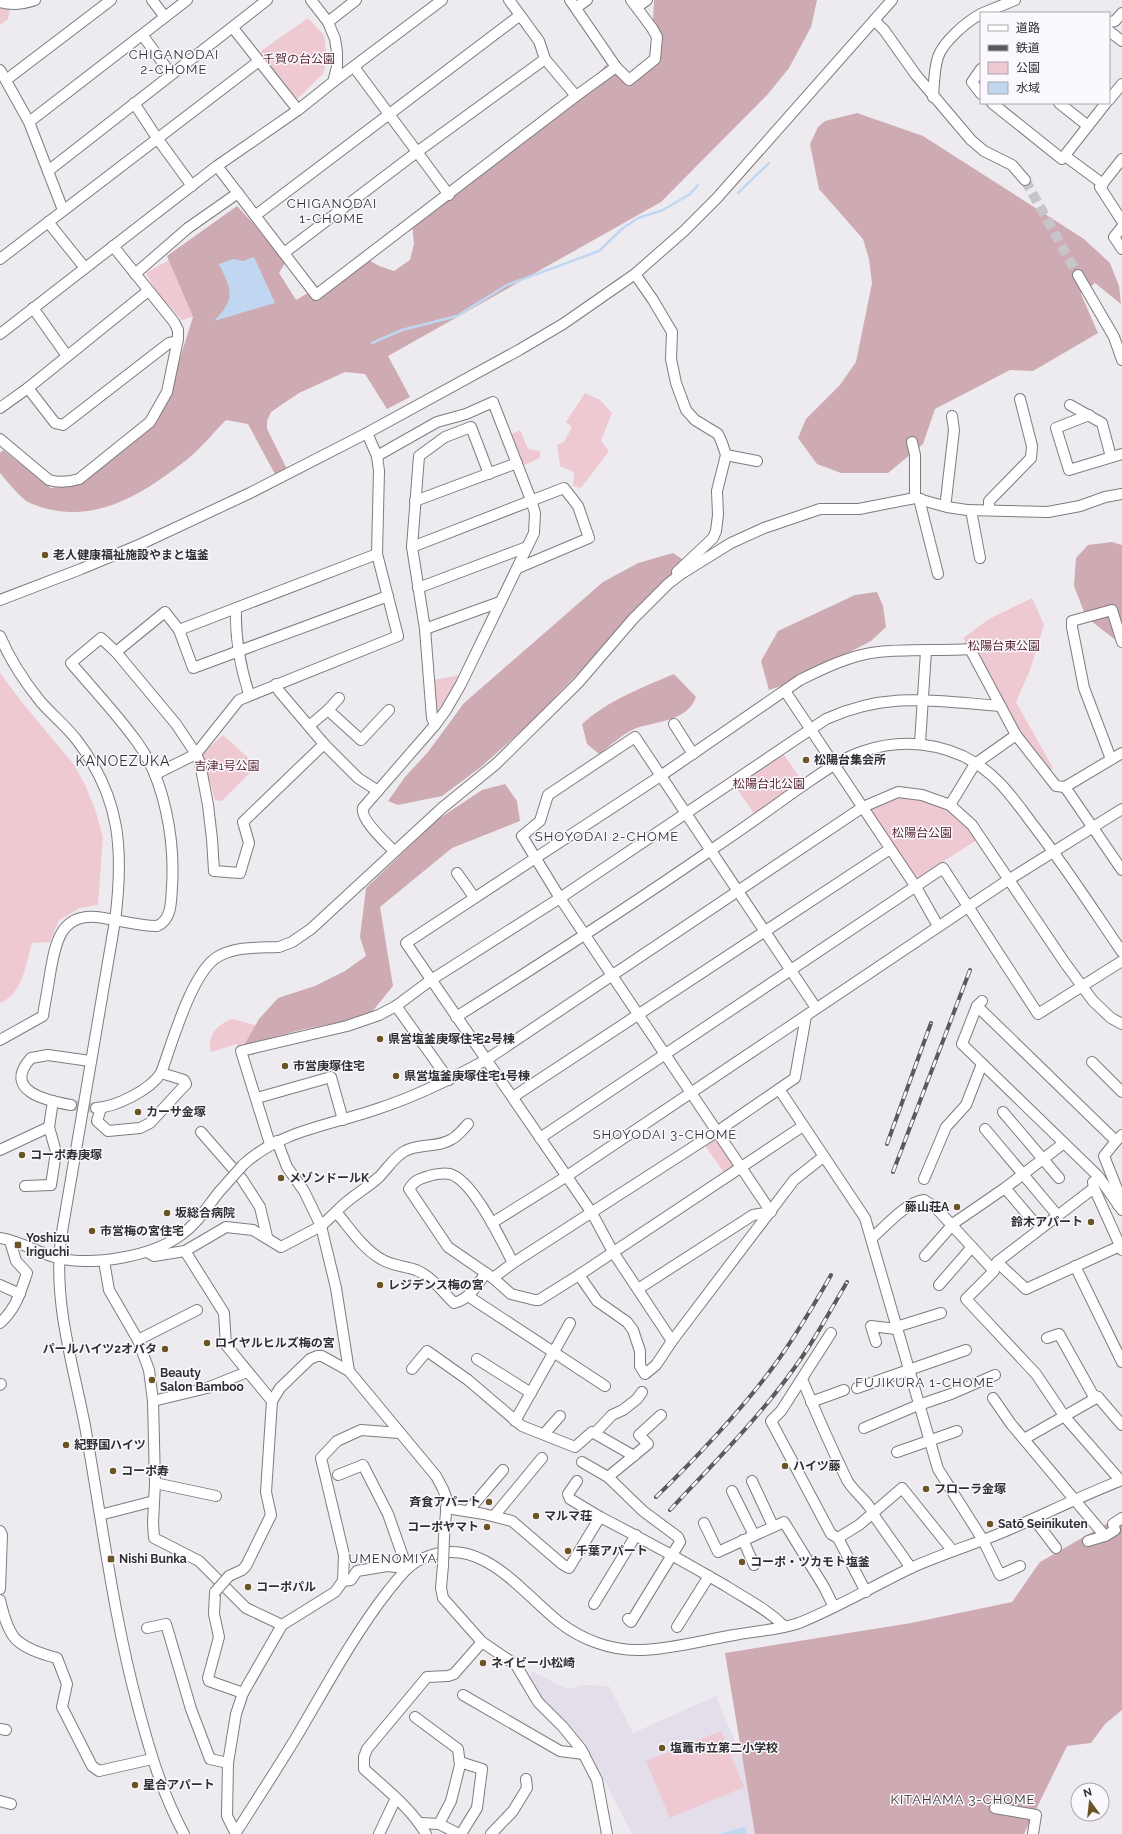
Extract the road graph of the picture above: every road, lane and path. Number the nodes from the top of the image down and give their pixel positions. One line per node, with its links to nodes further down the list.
1 (36, 0): 14 (street)
2 (111, 0): 36 (street)
3 (152, 0): 21 (street)
4 (187, 0): 21 (street)
5 (267, 0): 25 (street)
6 (311, 0): 23 (street)
7 (356, 0): 23 (street)
8 (442, 0): 31 (street)
9 (509, 0): 20 (street)
10 (586, 0): 15 (street)
11 (647, 0): 16 (street)
12 (892, 0): 22 (street)
13 (1015, 0): 17 (street)
14 (0, 2)
15 (573, 4): 32 (street)
16 (634, 4): 32 (street)
17 (985, 12)
18 (1122, 13): 24 (street)
19 (980, 14): 42 (street)
20 (519, 16): 29 (street); 48 (street)
21 (165, 17): 27 (street)
22 (875, 21): 42 (street); 73 (street)
23 (328, 22): 37 (street)
24 (1110, 22)
25 (233, 28): 30 (street); 35 (street)
26 (1110, 32): 28 (street)
27 (143, 36): 35 (street); 49 (street)
28 (1122, 41)
29 (545, 59): 41 (street); 52 (street)
30 (259, 61): 47 (street); 51 (street)
31 (354, 67): 37 (street); 48 (street)
32 (616, 67): 41 (street)
33 (0, 70): 36 (street)
34 (980, 70): 39 (street)
35 (171, 74): 43 (street)
36 (6, 80): 49 (street)
37 (333, 82): 47 (street)
38 (1122, 84): 40 (street)
39 (980, 93)
40 (1111, 93)
41 (576, 96): 61 (street)
42 (933, 97): 57 (street)
43 (134, 103): 51 (street); 56 (street)
44 (993, 104): 53 (street)
45 (1060, 104): 50 (street)
46 (1105, 104): 50 (street)
47 (298, 110): 55 (street)
48 (388, 116): 52 (street); 63 (street)
49 (29, 122): 56 (street)
50 (1088, 126): 53 (street)
51 (158, 138): 59 (street); 62 (street)
52 (416, 152): 61 (street); 69 (street)
53 (1064, 156): 58 (street)
54 (1122, 159): 58 (street)
55 (218, 166): 59 (street); 60 (street)
56 (48, 171): 62 (street)
57 (1025, 180)
58 (1103, 184): 64 (street)
59 (192, 186): 67 (street)
60 (238, 193): 63 (street); 72 (street)
61 (449, 195): 69 (street)
62 (63, 210): 65 (street)
63 (256, 215): 69 (street)
64 (1122, 221)
65 (48, 222): 70 (street); 71 (street)
66 (1122, 227): 68 (street)
67 (114, 246): 71 (street); 72 (street)
68 (1122, 249)
69 (284, 253)
70 (0, 258)
71 (85, 268): 76 (street)
72 (135, 274): 75 (street)
73 (635, 274): 87 (street); 91 (street)
74 (1078, 275): 80 (street)
75 (148, 291): 78 (street); 79 (street)
76 (33, 308): 77 (street); 79 (street)
77 (0, 334)
78 (177, 341): 81 (street); 88 (street)
79 (68, 356): 81 (street)
80 (1122, 360)
81 (28, 388): 84 (street)
82 (1020, 400): 103 (street)
83 (1070, 405): 85 (street)
84 (0, 408)
85 (1089, 415): 93 (street); 93 (street)
86 (952, 416): 101 (street)
87 (367, 433): 92 (street); 113 (street)
88 (0, 440)
89 (912, 442): 98 (street)
90 (1122, 454): 93 (street)
91 (726, 455): 94 (street); 110 (street)
92 (377, 456): 95 (street); 106 (street)
93 (1111, 457)
94 (757, 461)
95 (517, 463): 96 (street); 99 (street)
96 (489, 474): 100 (street); 100 (street)
97 (1122, 494): 103 (street)
98 (918, 498): 101 (street); 109 (street); 110 (street)
99 (532, 500): 104 (street); 105 (street); 108 (street)
100 (415, 501): 104 (street)
101 (944, 506): 102 (street)
102 (971, 510): 103 (street); 107 (street)
103 (989, 510)
104 (412, 547): 111 (street)
105 (527, 547): 108 (street); 111 (street)
106 (377, 554): 112 (street); 115 (street)
107 (980, 558)
108 (518, 568): 114 (street)
109 (938, 574)
110 (668, 584): 155 (street)
111 (418, 588): 116 (street)
112 (388, 596): 122 (street); 123 (street)
113 (0, 600)
114 (500, 602): 116 (street); 132 (street)
115 (236, 608): 117 (street); 122 (street)
116 (425, 629): 132 (street)
117 (179, 630): 121 (street); 122 (street)
118 (0, 636): 166 (street)
119 (1122, 642): 141 (street)
120 (926, 651): 124 (street); 127 (street); 128 (street)
121 (116, 652): 139 (street); 144 (street)
122 (239, 652): 125 (street)
123 (276, 684): 125 (street); 133 (street)
124 (785, 691): 134 (street); 140 (street)
125 (249, 694): 139 (street)
126 (340, 698): 129 (street)
127 (923, 700): 128 (street); 134 (street); 137 (street)
128 (1000, 706): 135 (street)
129 (328, 710): 130 (street); 133 (street)
130 (389, 710)
131 (674, 724): 140 (street)
132 (435, 725): 147 (street)
133 (309, 726): 136 (street)
134 (811, 729): 143 (street); 151 (street)
135 (1016, 735): 142 (street); 146 (street)
136 (324, 744): 139 (street); 147 (street)
137 (920, 744): 142 (street); 143 (street)
138 (1122, 753): 141 (street)
139 (196, 754): 144 (street)
140 (693, 754): 145 (street)
141 (1111, 759): 146 (street)
142 (975, 764): 148 (street); 156 (street)
143 (834, 765): 149 (street); 154 (street)
144 (156, 774): 166 (street)
145 (662, 775): 151 (street); 157 (street); 157 (street)
146 (1065, 787): 152 (street)
147 (378, 791): 155 (street)
148 (950, 805): 149 (street); 160 (street)
149 (863, 807): 153 (street); 162 (street)
150 (1122, 809): 152 (street)
151 (686, 813): 154 (street); 164 (street)
152 (1093, 827): 156 (street); 158 (street)
153 (890, 849): 161 (street); 168 (street)
154 (711, 850): 162 (street); 169 (street)
155 (394, 852): 188 (street)
156 (1054, 852): 160 (street); 170 (street)
157 (535, 859): 163 (street); 164 (street)
158 (1122, 870)
159 (457, 873): 163 (street)
160 (1008, 880): 165 (street); 175 (street)
161 (916, 887): 165 (street); 167 (street); 172 (street)
162 (739, 891): 168 (street); 173 (street)
163 (474, 897): 174 (street)
164 (560, 898): 169 (street); 174 (street)
165 (969, 906): 167 (street); 175 (street)
166 (115, 920): 182 (street); 185 (street)
167 (938, 926): 177 (street)
168 (766, 932): 172 (street); 178 (street)
169 (585, 935): 173 (street); 180 (street)
170 (1122, 952)
171 (1122, 961): 175 (street)
172 (791, 970): 177 (street); 183 (street)
173 (613, 976): 178 (street); 184 (street)
174 (431, 980): 176 (street); 180 (street)
175 (1082, 986): 181 (street)
176 (396, 1006): 189 (street); 194 (street)
177 (816, 1008): 179 (street)
178 (638, 1014): 183 (street); 193 (street)
179 (806, 1016): 190 (street); 191 (street)
180 (456, 1018): 184 (street)
181 (1122, 1024)
182 (0, 1040)
183 (665, 1053): 191 (street); 205 (street)
184 (486, 1060): 189 (street); 193 (street)
185 (90, 1061): 195 (street); 239 (street)
186 (1092, 1062): 192 (street)
187 (982, 1064): 206 (street); 208 (street); 217 (street)
188 (161, 1073): 188 (street)
189 (449, 1080): 198 (street)
190 (779, 1089): 200 (street); 203 (street)
191 (692, 1092): 203 (street); 215 (street)
192 (1122, 1092)
193 (513, 1097): 205 (street)
194 (257, 1098): 198 (street); 207 (street)
195 (53, 1102): 196 (street); 201 (street)
196 (71, 1105)
197 (1003, 1112): 211 (street)
198 (343, 1120): 207 (street)
199 (468, 1124): 222 (street)
200 (803, 1126): 210 (street); 212 (street)
201 (49, 1127): 209 (street); 218 (street)
202 (986, 1129): 214 (street)
203 (718, 1131): 212 (street); 224 (street)
204 (201, 1132): 230 (street)
205 (540, 1138): 215 (street)
206 (1119, 1138): 221 (street)
207 (274, 1143): 228 (street); 236 (street, bridge)
208 (1064, 1143): 211 (street); 213 (street)
209 (0, 1150)
210 (823, 1157): 223 (street); 231 (street)
211 (1043, 1159): 214 (street); 216 (street)
212 (742, 1167): 223 (street); 237 (street)
213 (1092, 1170): 220 (street); 221 (street)
214 (1024, 1174): 219 (street); 225 (street)
215 (567, 1176): 224 (street); 227 (street)
216 (1059, 1178)
217 (924, 1179)
218 (25, 1186)
219 (1005, 1188): 226 (street); 229 (street)
220 (1094, 1188): 225 (street); 234 (street)
221 (1120, 1208)
222 (336, 1212): 228 (street); 249 (street)
223 (771, 1212): 247 (street); 258 (street)
224 (592, 1213): 237 (street); 241 (street)
225 (1058, 1216): 242 (street)
226 (1033, 1221)
227 (492, 1223): 241 (street); 244 (street)
228 (321, 1226): 230 (street); 265 (street)
229 (952, 1226): 231 (street); 233 (street); 238 (street)
230 (267, 1237): 235 (street)
231 (872, 1238): 254 (street)
232 (5, 1240): 239 (street); 248 (street)
233 (972, 1247): 246 (street); 283 (street)
234 (1121, 1248): 242 (street)
235 (185, 1251): 236 (street); 267 (street)
236 (147, 1252): 240 (street)
237 (613, 1252): 243 (street); 247 (street)
238 (925, 1256)
239 (58, 1258): 240 (street); 311 (street)
240 (104, 1260): 257 (street)
241 (513, 1263): 244 (street)
242 (1075, 1266): 263 (street)
243 (579, 1275): 244 (street); 258 (street)
244 (489, 1276): 249 (street)
245 (0, 1285): 248 (street)
246 (939, 1285)
247 (638, 1289): 258 (street)
248 (20, 1294): 252 (street)
249 (468, 1296): 261 (street)
250 (197, 1310): 257 (street)
251 (941, 1313): 254 (street)
252 (0, 1323)
253 (570, 1323): 261 (street)
254 (896, 1328): 259 (street); 266 (street)
255 (831, 1333): 269 (street)
256 (1047, 1338): 276 (street)
257 (138, 1340): 277 (street)
258 (672, 1341)
259 (876, 1342)
260 (966, 1350): 266 (street)
261 (554, 1353): 270 (street); 274 (street)
262 (477, 1359): 274 (street)
263 (1122, 1362)
264 (412, 1369): 284 (street)
265 (349, 1371): 278 (street); 288 (street)
266 (909, 1371): 271 (street); 280 (street)
267 (247, 1372): 277 (street); 278 (street)
268 (995, 1375): 280 (street)
269 (802, 1379): 279 (street); 322 (street)
270 (605, 1386)
271 (857, 1388)
272 (844, 1390): 279 (street)
273 (642, 1392): 289 (street)
274 (531, 1393): 284 (street)
275 (993, 1398): 291 (street)
276 (1098, 1398): 283 (street); 285 (street)
277 (153, 1401): 303 (street)
278 (272, 1401): 346 (street, bridge)
279 (811, 1402): 310 (street)
280 (920, 1406): 286 (street); 292 (street)
281 (661, 1415): 294 (street)
282 (560, 1416): 290 (street)
283 (1065, 1417): 291 (street); 300 (street)
284 (515, 1421): 290 (street)
285 (1122, 1425)
286 (864, 1428)
287 (957, 1431): 292 (street)
288 (400, 1433): 308 (street); 334 (street)
289 (594, 1433): 290 (street); 294 (street)
290 (544, 1434)
291 (1024, 1439): 307 (street)
292 (930, 1440): 293 (street); 324 (street)
293 (897, 1452)
294 (634, 1456): 299 (street)
295 (542, 1458): 312 (street)
296 (582, 1462): 299 (street)
297 (503, 1470): 309 (street)
298 (338, 1475): 331 (street)
299 (608, 1477): 328 (street)
300 (1121, 1480): 307 (street)
301 (577, 1481): 313 (street)
302 (752, 1482): 317 (street)
303 (155, 1483): 305 (street); 306 (street)
304 (732, 1491): 320 (street)
305 (216, 1496)
306 (154, 1500): 311 (street); 341 (street)
307 (1076, 1500): 315 (street); 321 (street)
308 (446, 1508): 309 (street); 345 (street, bridge)
309 (468, 1511): 312 (street)
310 (873, 1513): 322 (street); 327 (street); 332 (street)
311 (100, 1515): 350 (street)
312 (494, 1516): 313 (street)
313 (600, 1517): 319 (street)
314 (1122, 1518): 321 (street)
315 (1034, 1519): 324 (street); 326 (street)
316 (704, 1523): 323 (street)
317 (773, 1526): 320 (street); 339 (street)
318 (0, 1531): 335 (street)
319 (636, 1535): 328 (street); 338 (street)
320 (754, 1535): 323 (street)
321 (1105, 1536): 325 (street)
322 (838, 1538): 336 (street)
323 (743, 1540): 329 (street)
324 (982, 1540): 327 (street); 330 (street)
325 (1088, 1541)
326 (1056, 1548)
327 (952, 1550): 332 (street)
328 (673, 1556): 333 (street); 340 (street)
329 (754, 1565)
330 (1020, 1566)
331 (407, 1568): 334 (street); 342 (street); 361 (street)
332 (911, 1568): 336 (street)
333 (709, 1576): 342 (street); 343 (street)
334 (343, 1581): 341 (street)
335 (0, 1589)
336 (866, 1592): 339 (street)
337 (0, 1600): 350 (street)
338 (594, 1604)
339 (834, 1607): 342 (street)
340 (628, 1619)
341 (282, 1625): 346 (street)
342 (784, 1626)
343 (677, 1627)
344 (147, 1628): 352 (street)
345 (482, 1642): 349 (street); 354 (street)
346 (243, 1693): 352 (street)
347 (463, 1695): 349 (street)
348 (415, 1717): 351 (street)
349 (584, 1754): 366 (street)
350 (152, 1759): 360 (street)
351 (460, 1762): 359 (street); 364 (street)
352 (228, 1763): 361 (street)
353 (526, 1779): 365 (street)
354 (396, 1798): 358 (street); 362 (street)
355 (0, 1801): 356 (street)
356 (10, 1804)
357 (995, 1808): 367 (street)
358 (420, 1823): 359 (street); 363 (street)
359 (439, 1824): 364 (street)
360 (184, 1834)
361 (235, 1834)
362 (379, 1834)
363 (426, 1834)
364 (460, 1834)
365 (491, 1834)
366 (607, 1834)
367 (1033, 1834)

